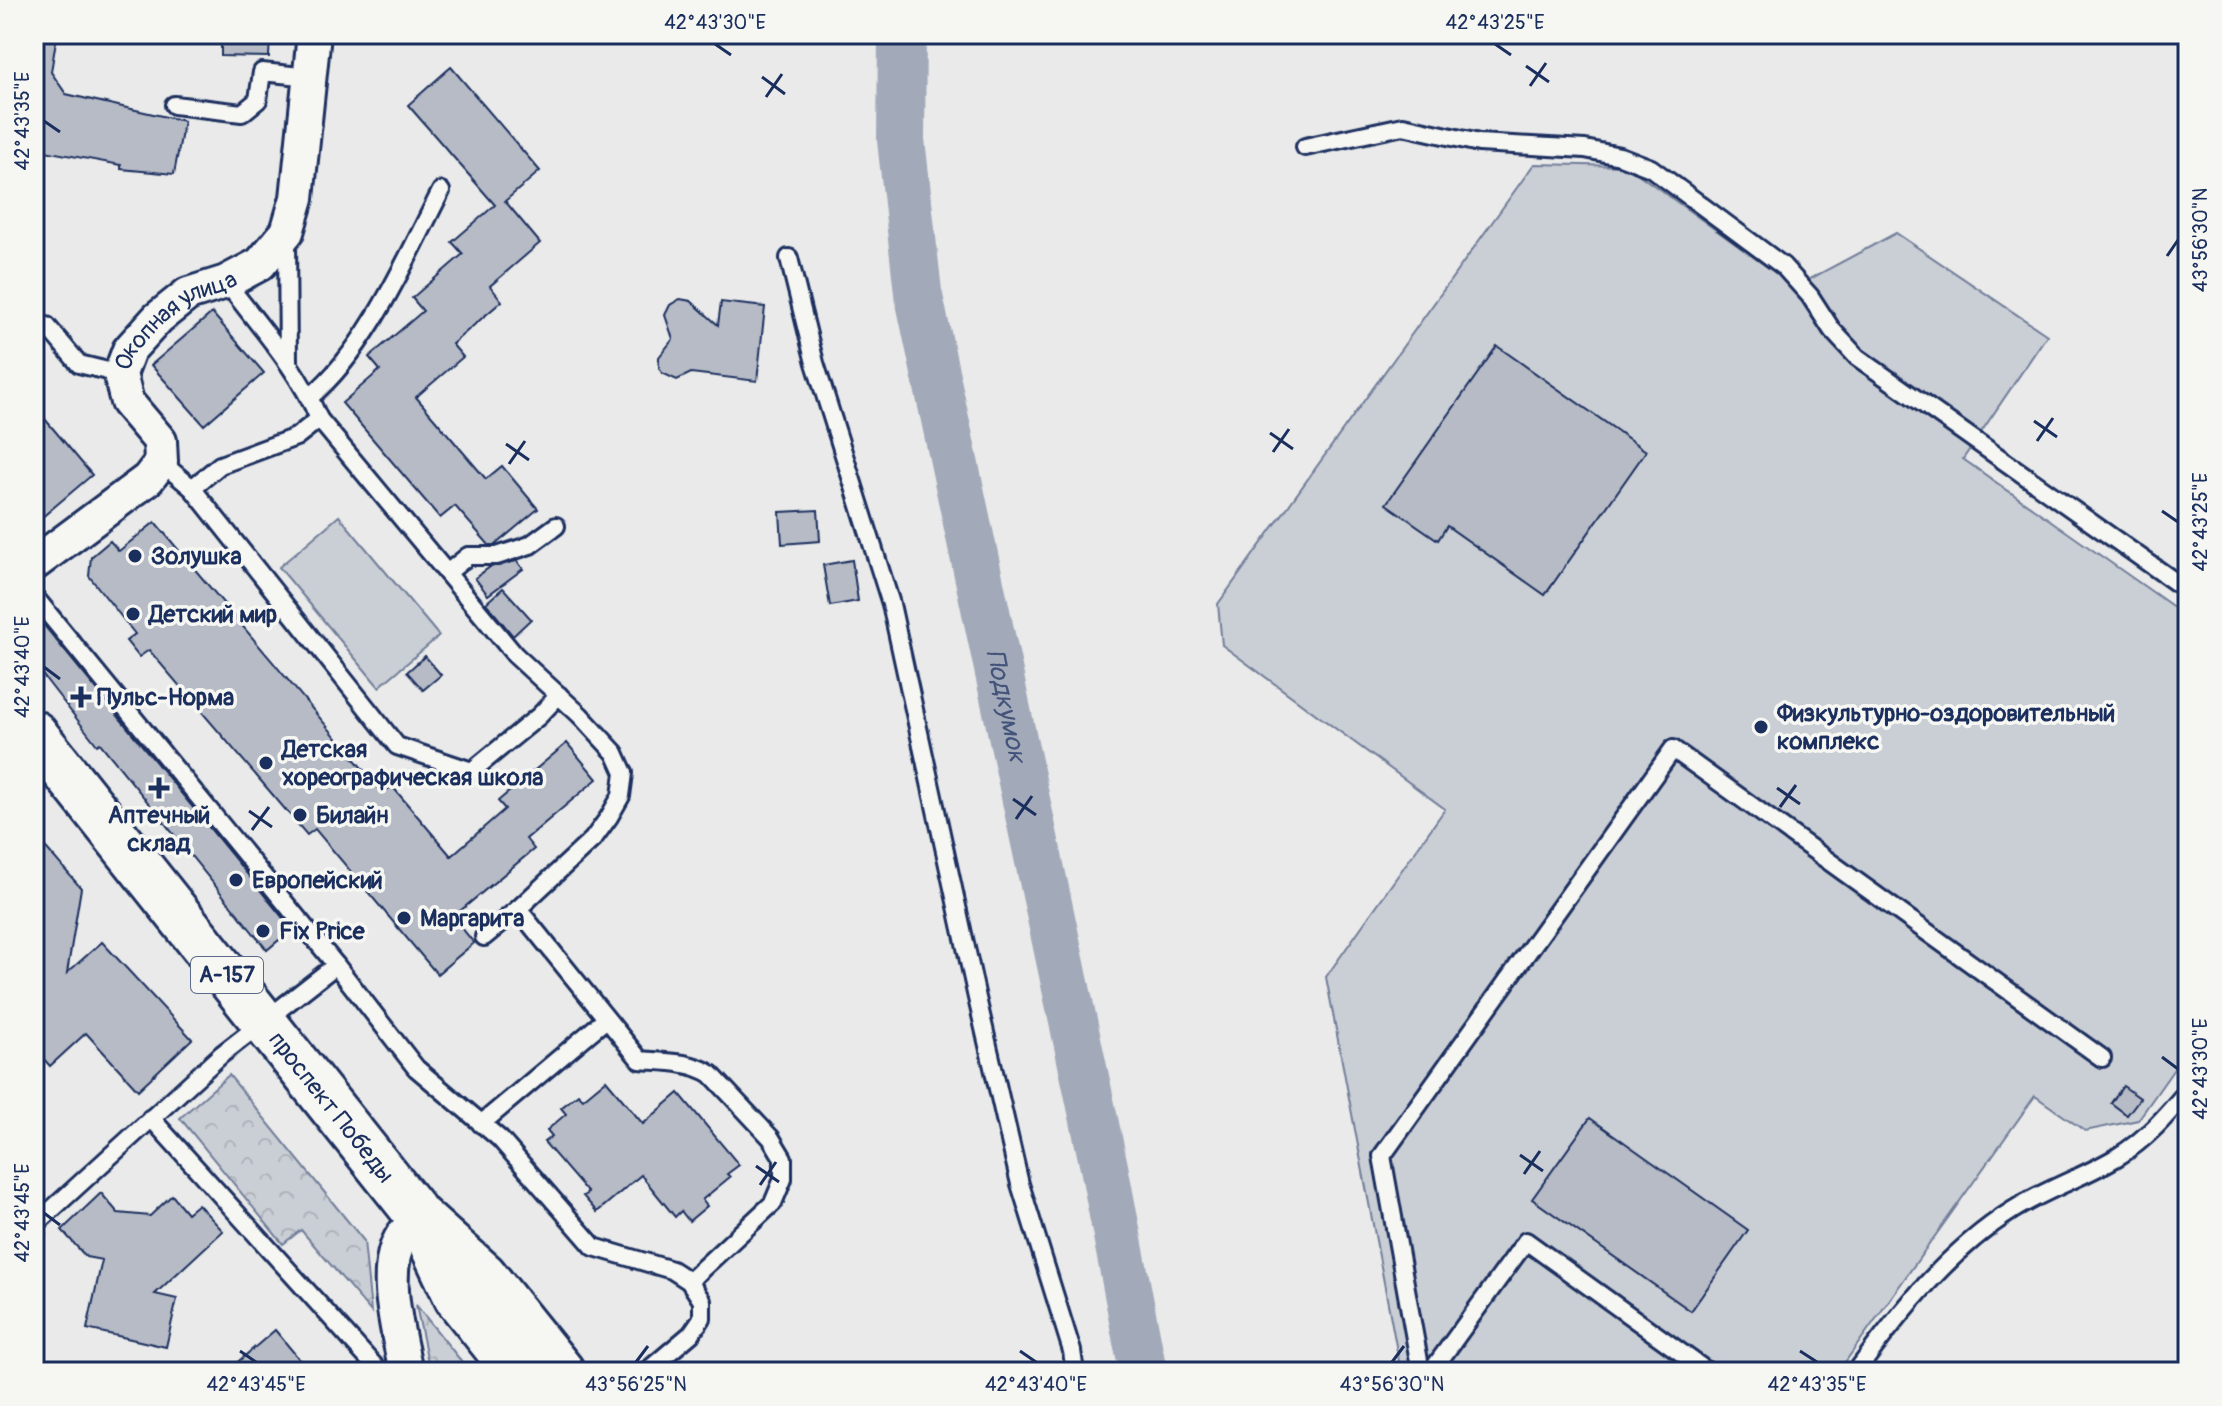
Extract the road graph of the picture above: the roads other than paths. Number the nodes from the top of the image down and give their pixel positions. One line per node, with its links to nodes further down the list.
1 (314, 34): 2 (street, Окопная улица)
2 (310, 77): 3 (lane); 6 (street, Окопная улица)
3 (174, 105)
4 (1305, 147): 19 (lane)
5 (441, 191): 12 (lane)
6 (287, 232): 8 (street, Окопная улица); 10 (lane)
7 (789, 258): 41 (lane)
8 (226, 282): 10 (lane); 11 (street, Окопная улица)
9 (47, 326): 11 (lane)
10 (288, 363): 12 (lane)
11 (120, 374): 14 (street, Окопная улица)
12 (310, 397): 13 (lane)
13 (319, 419): 15 (lane); 18 (lane)
14 (161, 462): 15 (lane); 17 (street)
15 (192, 488): 21 (lane)
16 (556, 526): 18 (lane)
17 (34, 564)
18 (447, 573): 21 (lane)
19 (2188, 591)
20 (34, 596): 25 (lane)
21 (559, 695): 23 (lane)
22 (34, 733): 27 (main road, проспект Победы / А-157)
23 (518, 909): 24 (lane); 26 (lane)
24 (484, 937)
25 (336, 965): 27 (lane); 31 (lane)
26 (606, 1019): 31 (lane); 35 (lane)
27 (264, 1021): 30 (lane); 32 (main road, проспект Победы / А-157)
28 (2102, 1058): 42 (lane)
29 (2188, 1090): 45 (lane)
30 (151, 1118): 33 (lane); 36 (lane)
31 (481, 1124): 35 (lane)
32 (419, 1217): 37 (street); 38 (main road, проспект Победы / А-157); 39 (main road, проспект Победы / А-157)
33 (36, 1222): 34 (lane)
34 (34, 1243)
35 (689, 1281): 40 (lane)
36 (380, 1372)
37 (406, 1372)
38 (516, 1372)
39 (562, 1372)
40 (646, 1372)
41 (1075, 1372)
42 (1421, 1372)
43 (1431, 1372): 44 (lane)
44 (1708, 1372)
45 (1856, 1372)

